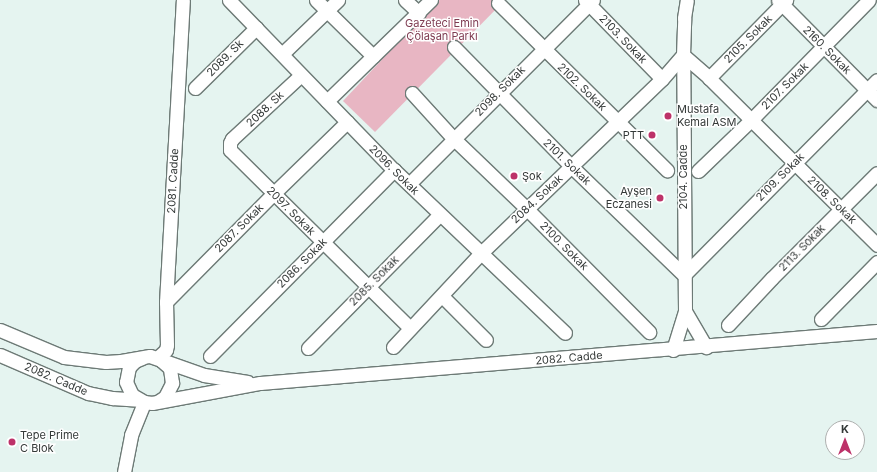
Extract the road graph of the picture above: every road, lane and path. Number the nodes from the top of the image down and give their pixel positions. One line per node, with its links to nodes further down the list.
1 (183, 0): 57 (street, 2081. Cadde)
2 (229, 0): 17 (street, 2096. Sokak)
3 (316, 0): 14 (street)
4 (338, 0): 14 (street)
5 (405, 0): 15 (street)
6 (431, 0): 15 (street)
7 (678, 0): 16 (street, 2104. Cadde)
8 (687, 0): 16 (street, 2104. Cadde)
9 (870, 0): 13 (street); 19 (street, 2107. Sokak)
10 (589, 1): 20 (street, 2098. Sokak); 26 (street, 2103. Sokak)
11 (782, 1): 19 (street, 2160. Sokak); 25 (street, 2105. Sokak)
12 (498, 3): 20 (street, 2102. Sokak)
13 (877, 7)
14 (327, 11): 21 (street); 23 (street)
15 (419, 13): 23 (street)
16 (684, 18): 22 (street, 2104. Cadde)
17 (256, 28): 21 (street, 2096. Sokak); 28 (street, 2089. Sk)
18 (454, 47): 31 (street, 2101. Sokak)
19 (824, 47): 29 (street, 2160. Sokak); 34 (street, 2107. Sokak)
20 (543, 49): 31 (street, 2098. Sokak); 36 (street, 2102. Sokak)
21 (282, 54): 24 (street, 2096. Sokak)
22 (683, 55): 25 (street, 2108. Sokak); 26 (street, 2084. Sokak); 54 (street, 2104. Cadde)
23 (373, 56): 33 (street)
24 (302, 75): 33 (street, 2096. Sokak); 38 (street, 2088. Sk)
25 (709, 78): 34 (street, 2108. Sokak)
26 (662, 79): 36 (street, 2084. Sokak)
27 (877, 80): 29 (street, 2109. Sokak)
28 (195, 88)
29 (867, 90): 32 (street, 2160. Sokak); 39 (street, 2109. Sokak)
30 (412, 93): 37 (street, 2100. Sokak)
31 (498, 94): 37 (street, 2098. Sokak); 40 (street, 2101. Sokak)
32 (877, 100)
33 (327, 101): 35 (street, 2096. Sokak)
34 (751, 120): 39 (street, 2108. Sokak); 43 (street, 2107. Sokak)
35 (347, 122): 41 (street, 2096. Sokak); 46 (street, 2087. Sokak)
36 (617, 122): 40 (street, 2084. Sokak); 42 (street, 2102. Sokak)
37 (453, 138): 45 (street, 2098. Sokak); 47 (street, 2100. Sokak)
38 (230, 143): 46 (street, 2097. Sokak)
39 (794, 164): 48 (street, 2108. Sokak); 54 (street, 2109. Sokak)
40 (572, 167): 47 (street, 2084. Sokak); 54 (street, 2101. Sokak)
41 (394, 170): 45 (street, 2096. Sokak); 50 (street, 2086. Sokak)
42 (667, 170)
43 (698, 171)
44 (877, 173): 48 (street, 2113. Sokak)
45 (409, 184): 49 (street, 2096. Sokak)
46 (274, 193): 50 (street, 2097. Sokak); 57 (street, 2087. Sokak)
47 (526, 208): 52 (street, 2084. Sokak); 64 (street, 2100. Sokak)
48 (841, 210): 51 (street, 2108. Sokak); 60 (street, 2113. Sokak)
49 (440, 215): 52 (street, 2096. Sokak); 55 (street, 2085. Sokak)
50 (322, 242): 55 (street, 2097. Sokak); 72 (street, 2086. Sokak)
51 (877, 245)
52 (481, 253): 56 (street, 2084. Sokak); 65 (street, 2096. Sokak)
53 (877, 262): 59 (street)
54 (684, 275): 58 (street, 2104. Cadde)
55 (368, 287): 61 (street, 2097. Sokak); 69 (street, 2085. Sokak)
56 (442, 296): 61 (street, 2084. Sokak); 66 (street)
57 (166, 302): 74 (street, 2081. Cadde)
58 (685, 311): 68 (street, 2104. Cadde); 70 (street, 2104. Cadde)
59 (821, 319)
60 (728, 325)
61 (410, 328): 67 (street, 2084. Sokak)
62 (0, 330): 73 (street, 2082. Cadde)
63 (877, 331): 68 (street, 2082. Cadde)
64 (649, 332)
65 (565, 334)
66 (486, 340)
67 (393, 347)
68 (706, 347): 70 (street, 2082. Cadde)
69 (308, 348)
70 (673, 350): 75 (street, 2082. Cadde)
71 (0, 355): 76 (street, 2082. Cadde)
72 (210, 356)
73 (142, 358): 74 (street, 2082. Cadde); 76 (street)
74 (157, 358): 75 (street, 2082. Cadde); 77 (street)
75 (260, 383): 77 (street, 2082. Cadde)
76 (141, 401): 77 (street, 2082. Cadde); 78 (street)
77 (159, 401)
78 (124, 472)

